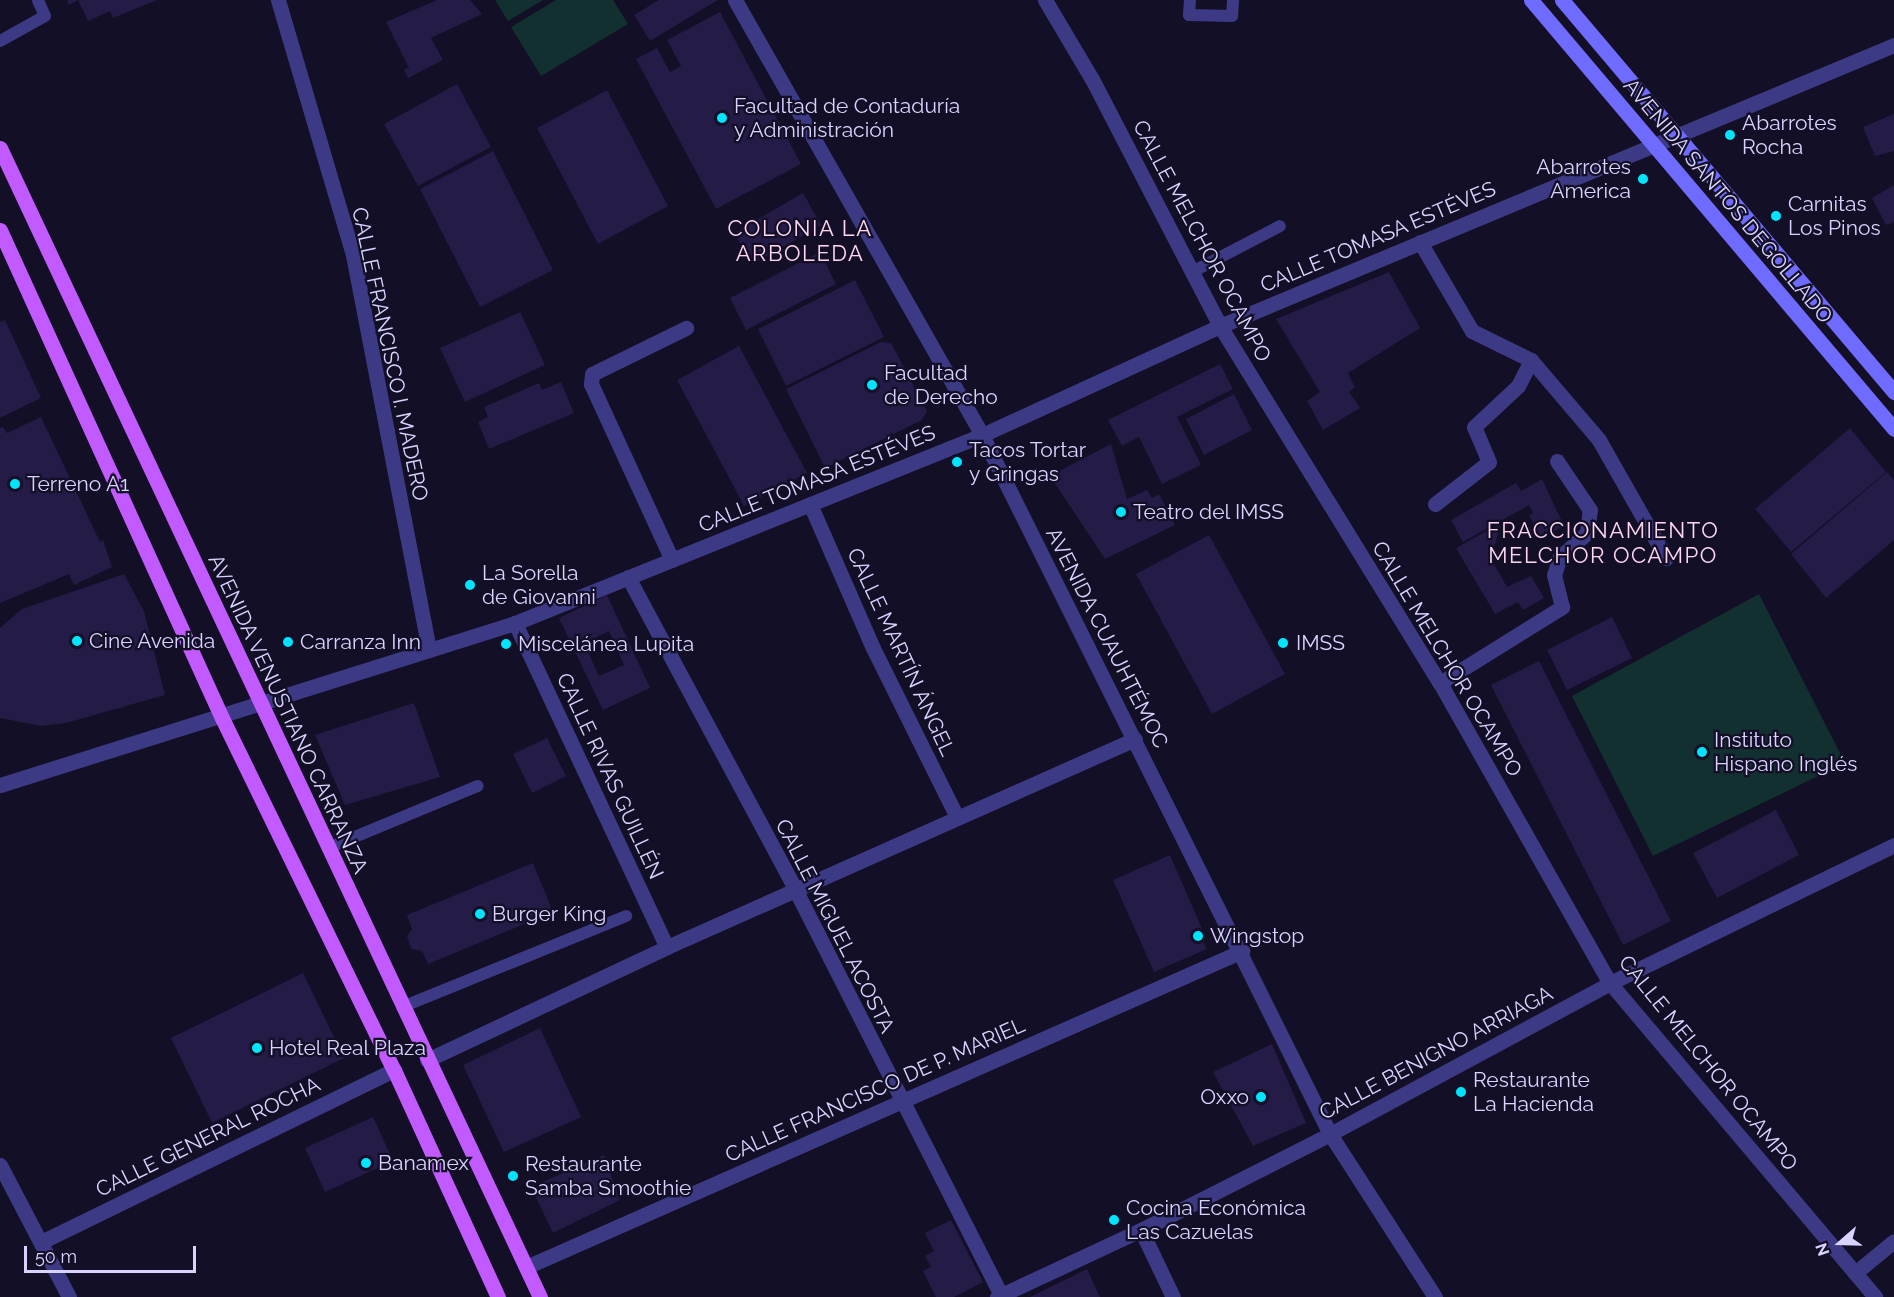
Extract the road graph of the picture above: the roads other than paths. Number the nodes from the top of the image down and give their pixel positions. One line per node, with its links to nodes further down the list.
1 (38, 0): 9 (lane)
2 (278, 0): 31 (street, CALLE FRANCISCO I. MADERO)
3 (735, 0): 23 (street, AVENIDA CUAUHTÉMOC)
4 (1045, 0): 17 (street, CALLE MELCHOR OCAMPO)
5 (1190, 0): 6 (lane)
6 (1233, 0)
7 (1531, 0): 12 (main road, AVENIDA SANTOS DEGOLLADO)
8 (1562, 0): 11 (main road, AVENIDA SANTOS DEGOLLADO)
9 (0, 41)
10 (1894, 45): 11 (street, CALLE TOMASA ESTÉVES)
11 (1674, 134): 12 (street, CALLE TOMASA ESTÉVES); 21 (main road, AVENIDA SANTOS DEGOLLADO)
12 (1652, 144): 16 (street, CALLE TOMASA ESTÉVES); 22 (main road, AVENIDA SANTOS DEGOLLADO)
13 (0, 148): 33 (main road, AVENIDA VENUSTIANO CARRANZA)
14 (1280, 226): 17 (lane)
15 (0, 230): 34 (main road)
16 (1420, 243): 18 (street, CALLE TOMASA ESTÉVES); 20 (street)
17 (1192, 272): 18 (street, CALLE MELCHOR OCAMPO)
18 (1220, 326): 23 (street, CALLE TOMASA ESTÉVES); 32 (street, CALLE MELCHOR OCAMPO)
19 (687, 328): 28 (street)
20 (1531, 360): 26 (street); 27 (street)
21 (1894, 392)
22 (1894, 429)
23 (982, 435): 25 (street, CALLE TOMASA ESTÉVES); 35 (street, AVENIDA CUAUHTÉMOC)
24 (1557, 461): 32 (street)
25 (810, 504): 28 (street, CALLE TOMASA ESTÉVES); 38 (street, CALLE MARTÍN ÁNGEL)
26 (1435, 504)
27 (1666, 558)
28 (672, 560): 29 (street, CALLE TOMASA ESTÉVES)
29 (628, 577): 30 (street, CALLE TOMASA ESTÉVES); 41 (street, CALLE MIGUEL ACOSTA)
30 (515, 623): 31 (street, CALLE TOMASA ESTÉVES); 43 (street, CALLE RIVAS GUILLÉN)
31 (429, 651): 33 (street, CALLE TOMASA ESTÉVES)
32 (1440, 683): 45 (street, CALLE MELCHOR OCAMPO)
33 (260, 703): 34 (street, CALLE TOMASA ESTÉVES); 40 (main road, AVENIDA VENUSTIANO CARRANZA)
34 (222, 718): 36 (street, CALLE TOMASA ESTÉVES); 48 (main road)
35 (1135, 739): 38 (street); 44 (street, AVENIDA CUAUHTÉMOC)
36 (0, 785)
37 (478, 786): 40 (lane)
38 (957, 817): 41 (street)
39 (1893, 846): 45 (street, CALLE BENIGNO ARRIAGA)
40 (328, 848): 46 (main road, AVENIDA VENUSTIANO CARRANZA)
41 (795, 889): 43 (street); 49 (street, CALLE MIGUEL ACOSTA)
42 (626, 916): 46 (lane)
43 (667, 947): 47 (street)
44 (1242, 951): 49 (street, CALLE FRANCISCO DE P. MARIEL); 50 (street, AVENIDA CUAUHTÉMOC)
45 (1610, 983): 50 (street, CALLE BENIGNO ARRIAGA); 56 (street, CALLE MELCHOR OCAMPO)
46 (402, 1007): 47 (main road, AVENIDA VENUSTIANO CARRANZA)
47 (428, 1060): 55 (main road, AVENIDA VENUSTIANO CARRANZA)
48 (394, 1070): 54 (street, CALLE GENERAL ROCHA); 59 (main road)
49 (900, 1101): 55 (street, CALLE FRANCISCO DE P. MARIEL); 57 (street, CALLE MIGUEL ACOSTA)
50 (1330, 1134): 52 (street, CALLE BENIGNO ARRIAGA); 62 (street, AVENIDA CUAUHTÉMOC)
51 (0, 1165): 54 (street)
52 (1141, 1230): 57 (street, CALLE BENIGNO ARRIAGA); 61 (street)
53 (1894, 1241): 56 (street)
54 (41, 1242): 58 (street)
55 (526, 1267): 60 (main road, AVENIDA VENUSTIANO CARRANZA)
56 (1855, 1273): 63 (street, CALLE MELCHOR OCAMPO)
57 (999, 1296)
58 (69, 1297)
59 (498, 1297)
60 (540, 1297)
61 (1173, 1297)
62 (1435, 1297)
63 (1875, 1297)

